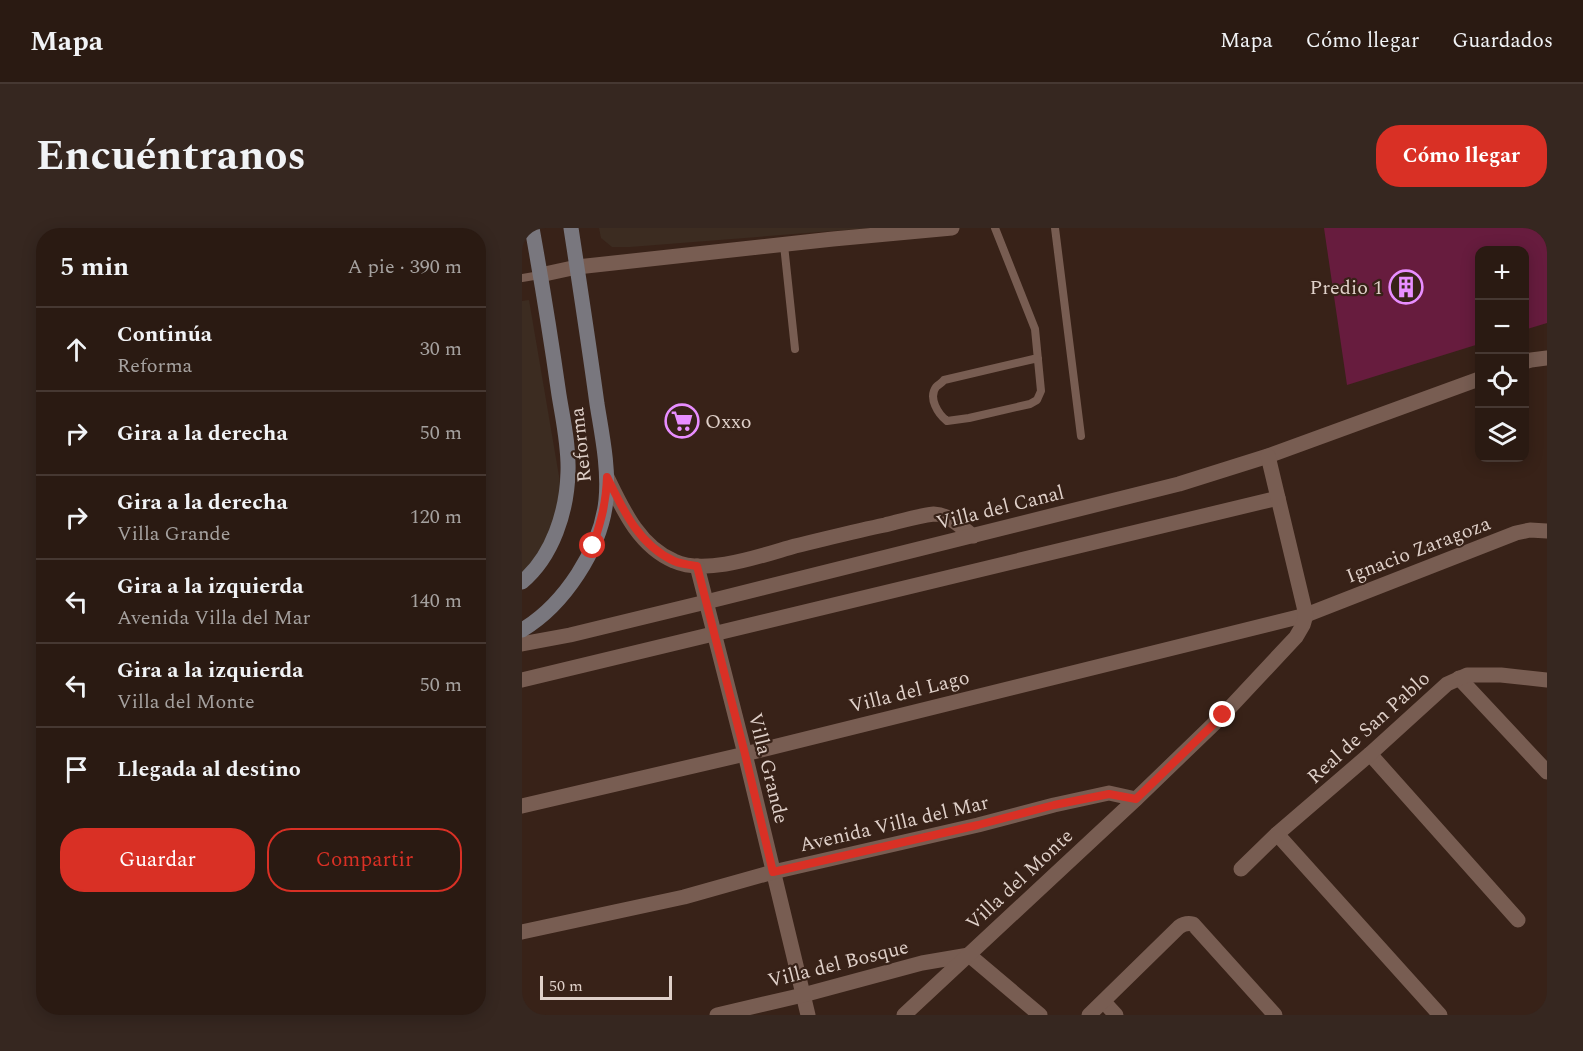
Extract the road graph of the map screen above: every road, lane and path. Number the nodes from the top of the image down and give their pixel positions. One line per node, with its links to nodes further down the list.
1 (532, 228): 11 (main road, Reforma)
2 (571, 228): 10 (main road, Reforma)
3 (952, 228): 6 (street)
4 (995, 228): 14 (lane)
5 (1055, 228): 18 (lane)
6 (928, 229): 7 (street)
7 (859, 232): 8 (street)
8 (832, 233): 9 (street)
9 (783, 244): 10 (street); 13 (lane)
10 (577, 267): 11 (street); 20 (main road, Reforma)
11 (540, 275): 12 (lane); 25 (main road, Reforma)
12 (522, 278)
13 (795, 349)
14 (1038, 358): 14 (lane)
15 (1547, 358): 16 (street)
16 (1529, 361)
17 (1475, 380): 19 (street, Villa del Canal)
18 (1081, 436)
19 (1268, 456): 21 (street); 23 (street, Villa del Canal)
20 (607, 477): 24 (street); 28 (main road, Reforma)
21 (1278, 498): 27 (street); 29 (street)
22 (1547, 531): 27 (street, Ignacio Zaragoza)
23 (973, 536): 24 (street); 26 (street, Villa del Canal)
24 (697, 566): 26 (street, Villa Grande)
25 (522, 582)
26 (706, 602): 29 (street, Villa Grande); 30 (street, Villa del Canal)
27 (1306, 615): 34 (street, Villa del Lago); 37 (street, Villa del Monte)
28 (522, 630)
29 (715, 634): 32 (street); 34 (street, Villa Grande)
30 (522, 644)
31 (1459, 678): 33 (street, Real de San Pablo); 35 (street, Real de San Pablo); 36 (street)
32 (522, 680)
33 (1547, 680)
34 (745, 754): 38 (street, Villa del Lago); 41 (street, Villa Grande)
35 (1370, 754): 39 (street, Real de San Pablo); 42 (street)
36 (1547, 772)
37 (1136, 799): 41 (street, Avenida Villa del Mar); 44 (street, Villa del Monte)
38 (522, 806)
39 (1277, 834): 40 (street, Real de San Pablo); 54 (street)
40 (1241, 869)
41 (773, 872): 43 (street, Avenida Villa del Mar); 45 (street, Villa Grande)
42 (1518, 920)
43 (522, 932)
44 (969, 955): 45 (street, Villa del Bosque); 49 (street, Villa del Monte); 50 (street)
45 (803, 994): 47 (street, Villa del Bosque); 48 (street, Villa Grande)
46 (1104, 1002): 51 (street); 52 (street); 53 (street)
47 (717, 1015)
48 (808, 1015)
49 (904, 1015)
50 (1040, 1015)
51 (1089, 1015)
52 (1116, 1015)
53 (1275, 1015)
54 (1440, 1015)

